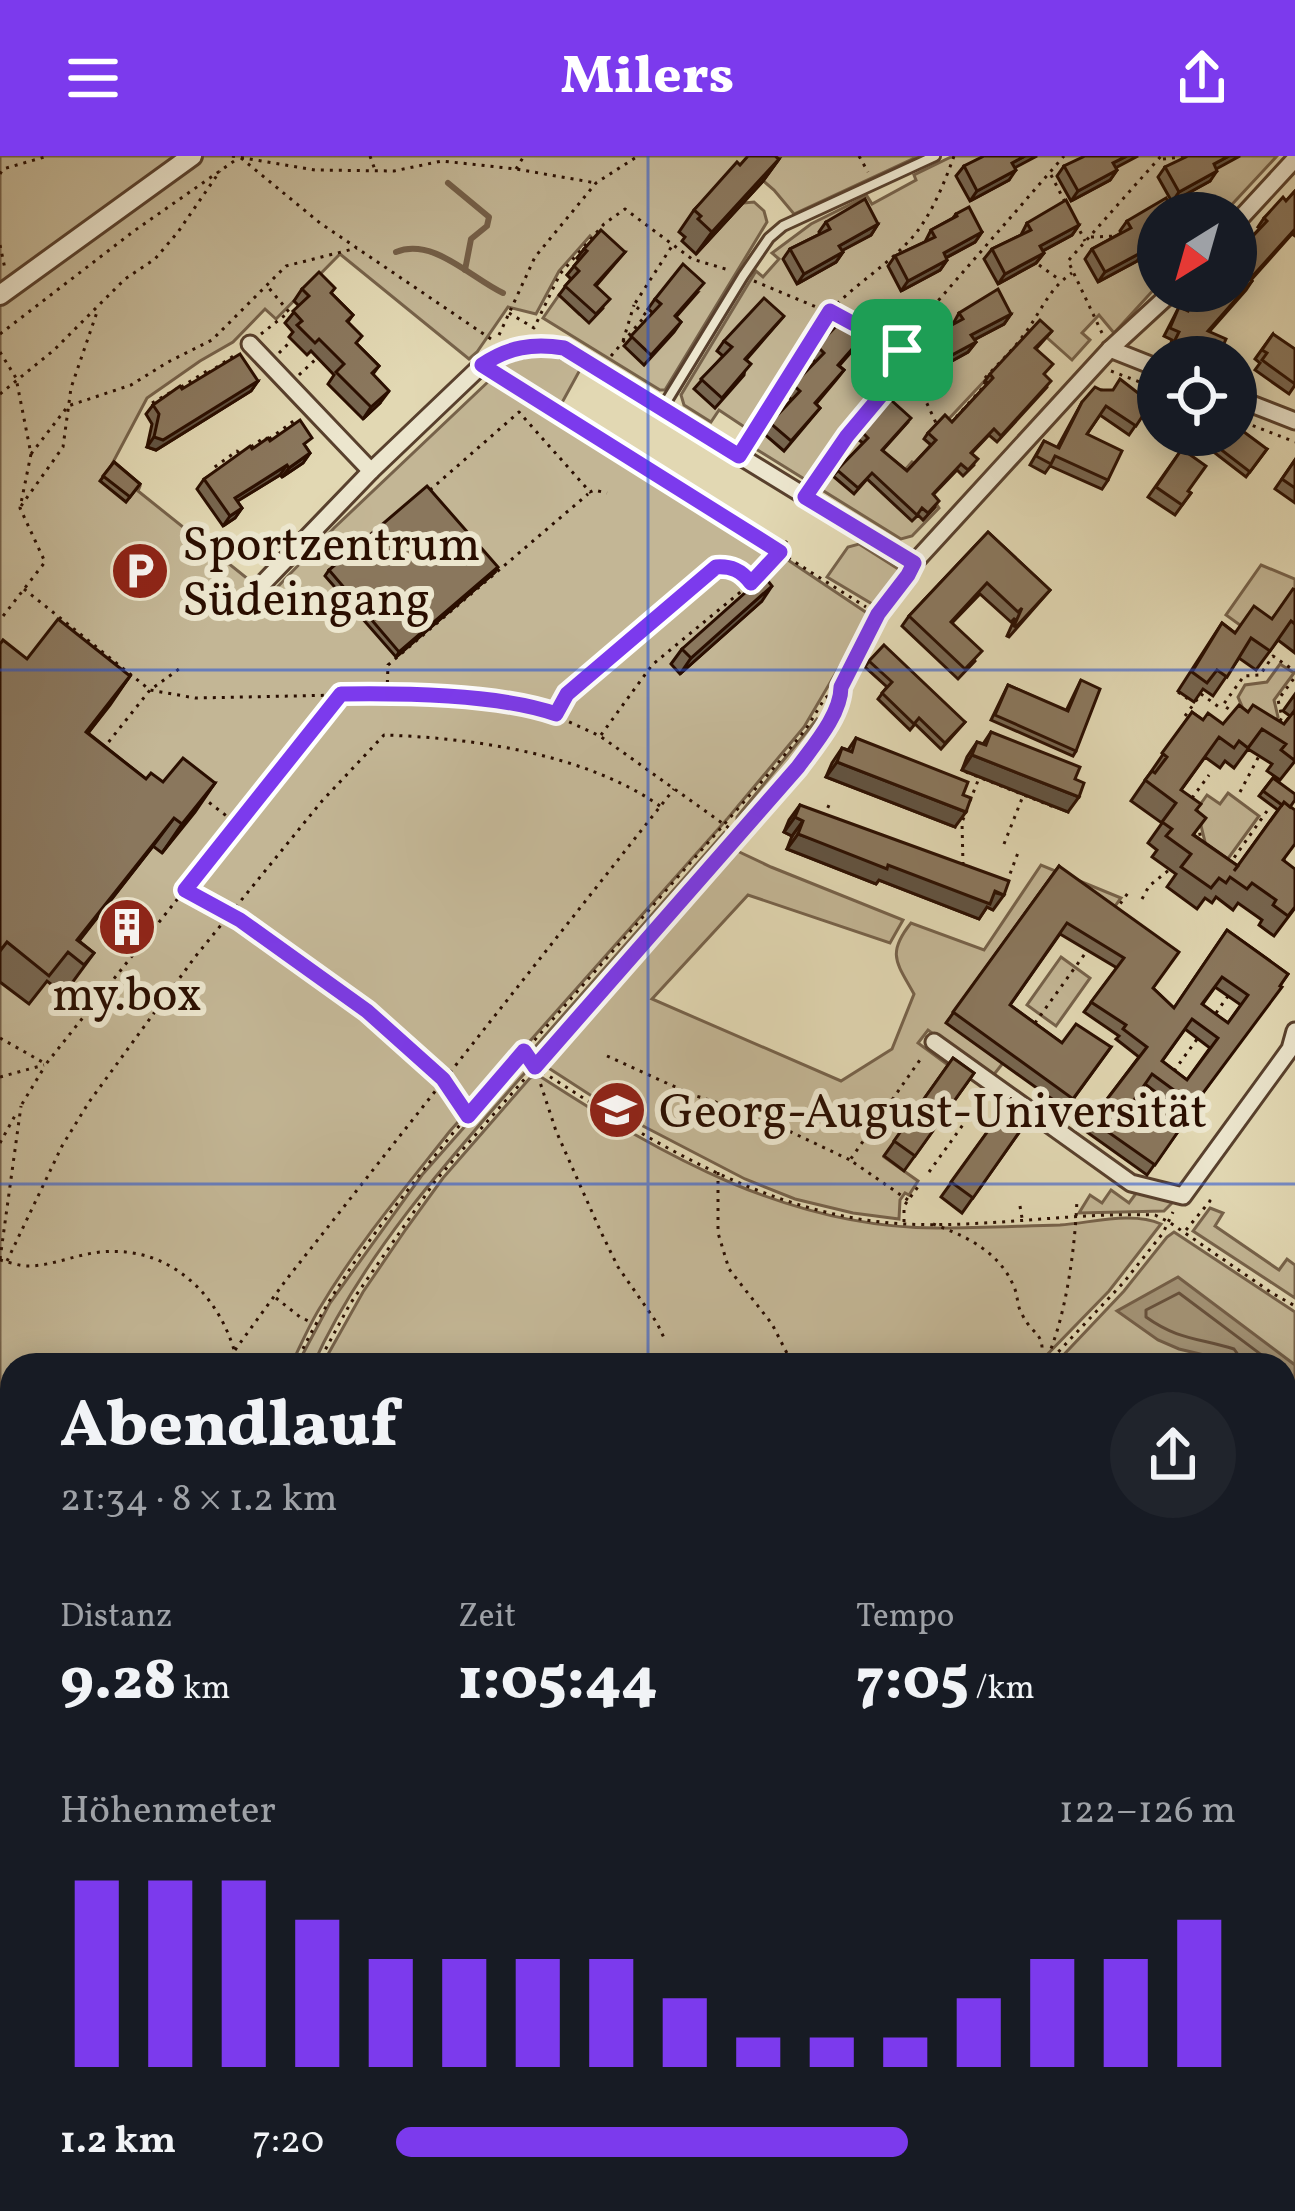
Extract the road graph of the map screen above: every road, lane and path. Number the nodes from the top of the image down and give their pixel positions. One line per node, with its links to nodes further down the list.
1 (48, 156): 21 (path)
2 (193, 156): 39 (street)
3 (232, 156): 10 (path)
4 (370, 156): 19 (path)
5 (524, 156): 18 (path)
6 (859, 156): 23 (path)
7 (935, 156): 35 (lane)
8 (954, 156): 26 (path)
9 (1161, 156): 13 (path); 27 (path)
10 (242, 157): 19 (path); 20 (path); 32 (path)
11 (634, 157): 24 (path)
12 (1062, 157): 17 (path)
13 (1192, 157)
14 (1295, 159): 25 (street)
15 (0, 162): 21 (path)
16 (1068, 165): 17 (path)
17 (1057, 166): 22 (path)
18 (516, 169): 19 (path); 24 (path)
19 (374, 170)
20 (220, 171): 42 (path); 48 (path)
21 (2, 172)
22 (1050, 174): 27 (path); 51 (path)
23 (870, 176)
24 (596, 183): 45 (path)
25 (1257, 200)
26 (913, 236): 29 (path); 43 (path)
27 (1087, 238): 28 (path); 34 (path)
28 (1119, 240)
29 (921, 241)
30 (674, 243): 35 (path); 38 (path); 41 (path)
31 (0, 244): 39 (path)
32 (357, 248): 37 (path); 45 (path)
33 (1039, 265): 36 (path)
34 (1074, 272): 36 (path); 52 (path)
35 (743, 276): 43 (path); 68 (lane)
36 (1061, 280): 73 (path)
37 (267, 285): 50 (path); 65 (path)
38 (554, 286): 40 (path); 45 (path)
39 (4, 291)
40 (561, 293)
41 (634, 305): 49 (path); 49 (path)
42 (97, 310): 59 (path); 65 (path)
43 (830, 311): 46 (path); 51 (path)
44 (1150, 312): 52 (street)
45 (509, 313)
46 (825, 319): 47 (path); 61 (path)
47 (836, 328)
48 (0, 334)
49 (622, 343): 58 (path)
50 (250, 344): 60 (street); 67 (path)
51 (897, 348): 56 (path)
52 (1110, 349): 55 (street); 87 (street)
53 (0, 352): 59 (path)
54 (318, 358): 60 (path)
55 (1137, 360)
56 (909, 362): 63 (path); 71 (path)
57 (482, 365): 58 (street); 78 (street); 86 (path)
58 (595, 367): 68 (street)
59 (16, 379): 62 (path); 76 (path)
60 (290, 385): 78 (street)
61 (778, 393): 64 (path); 77 (path)
62 (0, 394)
63 (875, 402): 69 (path); 82 (path)
64 (790, 404)
65 (68, 406): 76 (path); 84 (path)
66 (1257, 406): 70 (street)
67 (155, 408)
68 (662, 409): 77 (street)
69 (884, 409)
70 (1295, 421)
71 (937, 424)
72 (1257, 427): 74 (path)
73 (942, 432)
74 (1295, 442)
75 (272, 446): 79 (path)
76 (31, 454): 84 (path)
77 (739, 456): 82 (street)
78 (371, 471): 90 (street)
79 (217, 475)
80 (590, 493): 81 (path); 83 (path); 99 (path)
81 (607, 494)
82 (805, 497): 87 (street)
83 (416, 502)
84 (20, 508): 89 (path)
85 (787, 541): 86 (path)
86 (780, 552): 88 (path); 91 (path)
87 (914, 563): 91 (lane)
88 (751, 583): 102 (path); 106 (path)
89 (24, 589): 92 (path); 95 (path)
90 (243, 604)
91 (878, 614): 96 (lane)
92 (0, 620)
93 (179, 669): 95 (path)
94 (1295, 674): 104 (path); 105 (path)
95 (150, 690): 98 (path); 107 (path)
96 (842, 690): 121 (path); 123 (path)
97 (1178, 692): 100 (path)
98 (341, 694): 99 (path); 120 (path)
99 (387, 694): 102 (path)
100 (1194, 704): 101 (path); 103 (path)
101 (1219, 707)
102 (556, 714): 106 (path)
103 (1185, 716)
104 (1238, 716)
105 (1275, 727)
106 (600, 736): 112 (path)
107 (100, 753)
108 (1258, 756): 113 (path)
109 (966, 772): 111 (path)
110 (1209, 775): 126 (path)
111 (979, 778): 114 (path); 128 (path)
112 (675, 788): 117 (path); 121 (path)
113 (1240, 792)
114 (1023, 795): 118 (path); 124 (path)
115 (201, 796): 120 (path)
116 (829, 805): 122 (path)
117 (660, 806): 135 (path); 152 (path)
118 (1054, 807)
119 (1267, 811): 129 (path)
120 (238, 824): 130 (path)
121 (725, 825): 123 (path); 146 (path)
122 (820, 828)
123 (740, 836): 149 (path)
124 (1004, 844)
125 (1019, 850): 132 (path)
126 (1190, 856)
127 (1176, 866): 133 (path)
128 (957, 878)
129 (1219, 878)
130 (185, 890): 135 (path); 139 (path)
131 (1128, 893): 134 (path)
132 (1001, 895)
133 (1142, 899)
134 (1114, 911)
135 (230, 914): 152 (path); 173 (path)
136 (1088, 949): 141 (path)
137 (1233, 989): 140 (path)
138 (80, 999): 139 (path)
139 (92, 1007): 148 (path)
140 (1213, 1017)
141 (1035, 1024)
142 (1203, 1031): 150 (path)
143 (1295, 1031): 145 (street)
144 (0, 1038): 148 (path)
145 (934, 1042): 159 (path)
146 (524, 1051): 149 (path); 157 (path)
147 (607, 1056): 159 (path)
148 (46, 1064): 151 (path); 154 (path)
149 (535, 1067): 160 (path); 177 (path); 181 (path)
150 (1176, 1068)
151 (0, 1077)
152 (443, 1079): 157 (path); 174 (path)
153 (1163, 1086): 156 (path)
154 (21, 1106): 158 (path); 173 (path)
155 (975, 1108): 161 (path)
156 (1143, 1114)
157 (468, 1116): 176 (path)
158 (0, 1143)
159 (850, 1160): 164 (path)
160 (718, 1172): 171 (path); 182 (path)
161 (928, 1172)
162 (920, 1184): 164 (path)
163 (1077, 1199): 167 (path)
164 (908, 1200): 171 (path)
165 (1210, 1201): 172 (path)
166 (1020, 1206): 168 (path)
167 (1076, 1217): 168 (path); 169 (path); 184 (path)
168 (1022, 1220): 170 (path)
169 (1169, 1222): 172 (path); 185 (path)
170 (932, 1223): 171 (path); 183 (path)
171 (904, 1224)
172 (1184, 1232): 175 (path)
173 (2, 1261): 178 (path)
174 (274, 1296): 176 (path); 178 (path)
175 (1295, 1306)
176 (315, 1323): 180 (path)
177 (665, 1340)
178 (235, 1350): 179 (path)
179 (236, 1353)
180 (301, 1353)
181 (323, 1353)
182 (787, 1353)
183 (1043, 1353)
184 (1050, 1353)
185 (1056, 1353)

